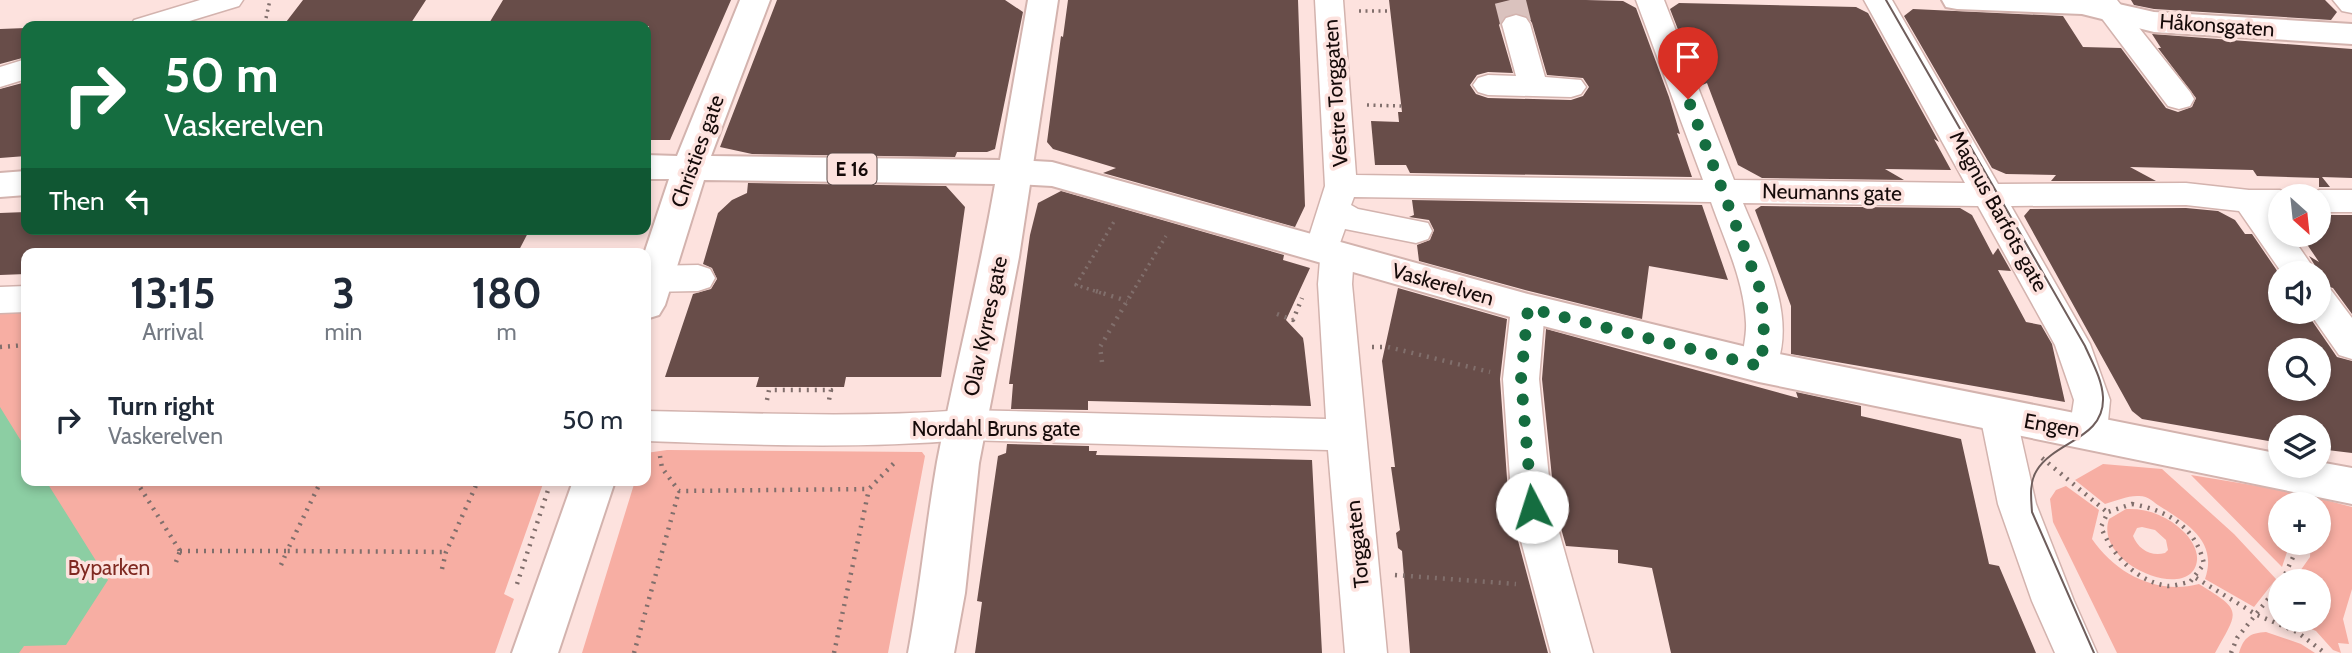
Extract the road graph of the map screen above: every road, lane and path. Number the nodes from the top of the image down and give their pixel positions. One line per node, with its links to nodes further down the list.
1 (229, 0): 15 (street)
2 (270, 0): 14 (path)
3 (755, 0): 27 (main road, Christies gate)
4 (1043, 0): 28 (main road, Olav Kyrres gate)
5 (1329, 0): 34 (street, Vestre Torggaten)
6 (1650, 0): 31 (street)
7 (1878, 0): 32 (street, Magnus Barfots gate)
8 (1957, 0): 10 (main road, Håkonsgaten)
9 (2347, 0): 11 (street)
10 (2105, 5): 17 (main road, Håkonsgaten); 23 (street)
11 (2352, 5)
12 (1361, 11): 13 (path)
13 (1390, 11)
14 (266, 18)
15 (160, 21)
16 (1516, 24): 21 (street)
17 (2352, 34)
18 (21, 70): 19 (street)
19 (0, 78)
20 (1488, 85): 21 (street)
21 (1533, 85): 22 (street)
22 (1571, 87)
23 (2179, 99)
24 (1364, 105): 25 (path)
25 (1401, 106)
26 (651, 167): 27 (main road, E 16)
27 (689, 169): 28 (main road, E 16); 43 (main road, Christies gate)
28 (1014, 172): 33 (main road, Vaskerelven); 62 (main road, Olav Kyrres gate)
29 (21, 183): 30 (main road)
30 (0, 185)
31 (1734, 191): 32 (street, Neumanns gate); 34 (street, Neumanns gate); 57 (street)
32 (1990, 195): 35 (street, Neumanns gate); 63 (street, Magnus Barfots gate)
33 (1127, 196): 38 (main road, Vaskerelven); 48 (path)
34 (1337, 198): 39 (street); 40 (street, Vestre Torggaten)
35 (2264, 201): 41 (street)
36 (2331, 201): 37 (street)
37 (2352, 201)
38 (1180, 211): 40 (main road, Vaskerelven); 48 (path)
39 (1416, 231)
40 (1329, 251): 49 (main road, Vaskerelven); 52 (street)
41 (2294, 261)
42 (698, 278): 44 (street)
43 (651, 279)
44 (651, 287)
45 (1303, 297): 50 (path)
46 (21, 299): 47 (street)
47 (0, 300)
48 (1127, 301): 56 (path)
49 (1528, 308): 57 (main road, Vaskerelven); 58 (street)
50 (1277, 314)
51 (2331, 316): 54 (street)
52 (1339, 334): 58 (path); 64 (street)
53 (21, 345): 55 (path)
54 (2352, 345)
55 (0, 347)
56 (1102, 362)
57 (1759, 366): 61 (main road, Vaskerelven)
58 (1521, 379): 85 (street)
59 (768, 393): 60 (path)
60 (831, 394)
61 (1998, 415): 63 (main road, Engen); 95 (street, Engen)
62 (965, 425): 64 (street, Nordahl Bruns gate); 65 (street, Nordahl Bruns gate); 92 (main road, Olav Kyrres gate)
63 (2088, 432): 73 (main road, Engen)
64 (1346, 435): 83 (street, Torggaten)
65 (652, 437): 75 (path)
66 (2032, 452): 76 (path)
67 (902, 455): 74 (path)
68 (139, 486): 77 (path)
69 (319, 486): 78 (path)
70 (476, 486): 79 (path)
71 (549, 486): 86 (path)
72 (592, 486): 89 (main road)
73 (2352, 486)
74 (869, 489): 75 (path); 91 (path)
75 (679, 491): 90 (path)
76 (2108, 512): 84 (path); 84 (path)
77 (180, 551): 78 (path); 80 (path)
78 (287, 551): 79 (path); 81 (path)
79 (446, 552): 82 (path)
80 (176, 562)
81 (281, 565)
82 (442, 569)
83 (1361, 576): 85 (path); 93 (street, Torggaten)
84 (2196, 578): 88 (path)
85 (1555, 583): 94 (street)
86 (516, 585)
87 (2268, 600): 88 (path)
88 (2257, 615): 96 (path); 97 (path)
89 (535, 653)
90 (634, 653)
91 (834, 653)
92 (931, 653)
93 (1366, 653)
94 (1572, 653)
95 (2076, 653)
96 (2231, 653)
97 (2325, 653)

